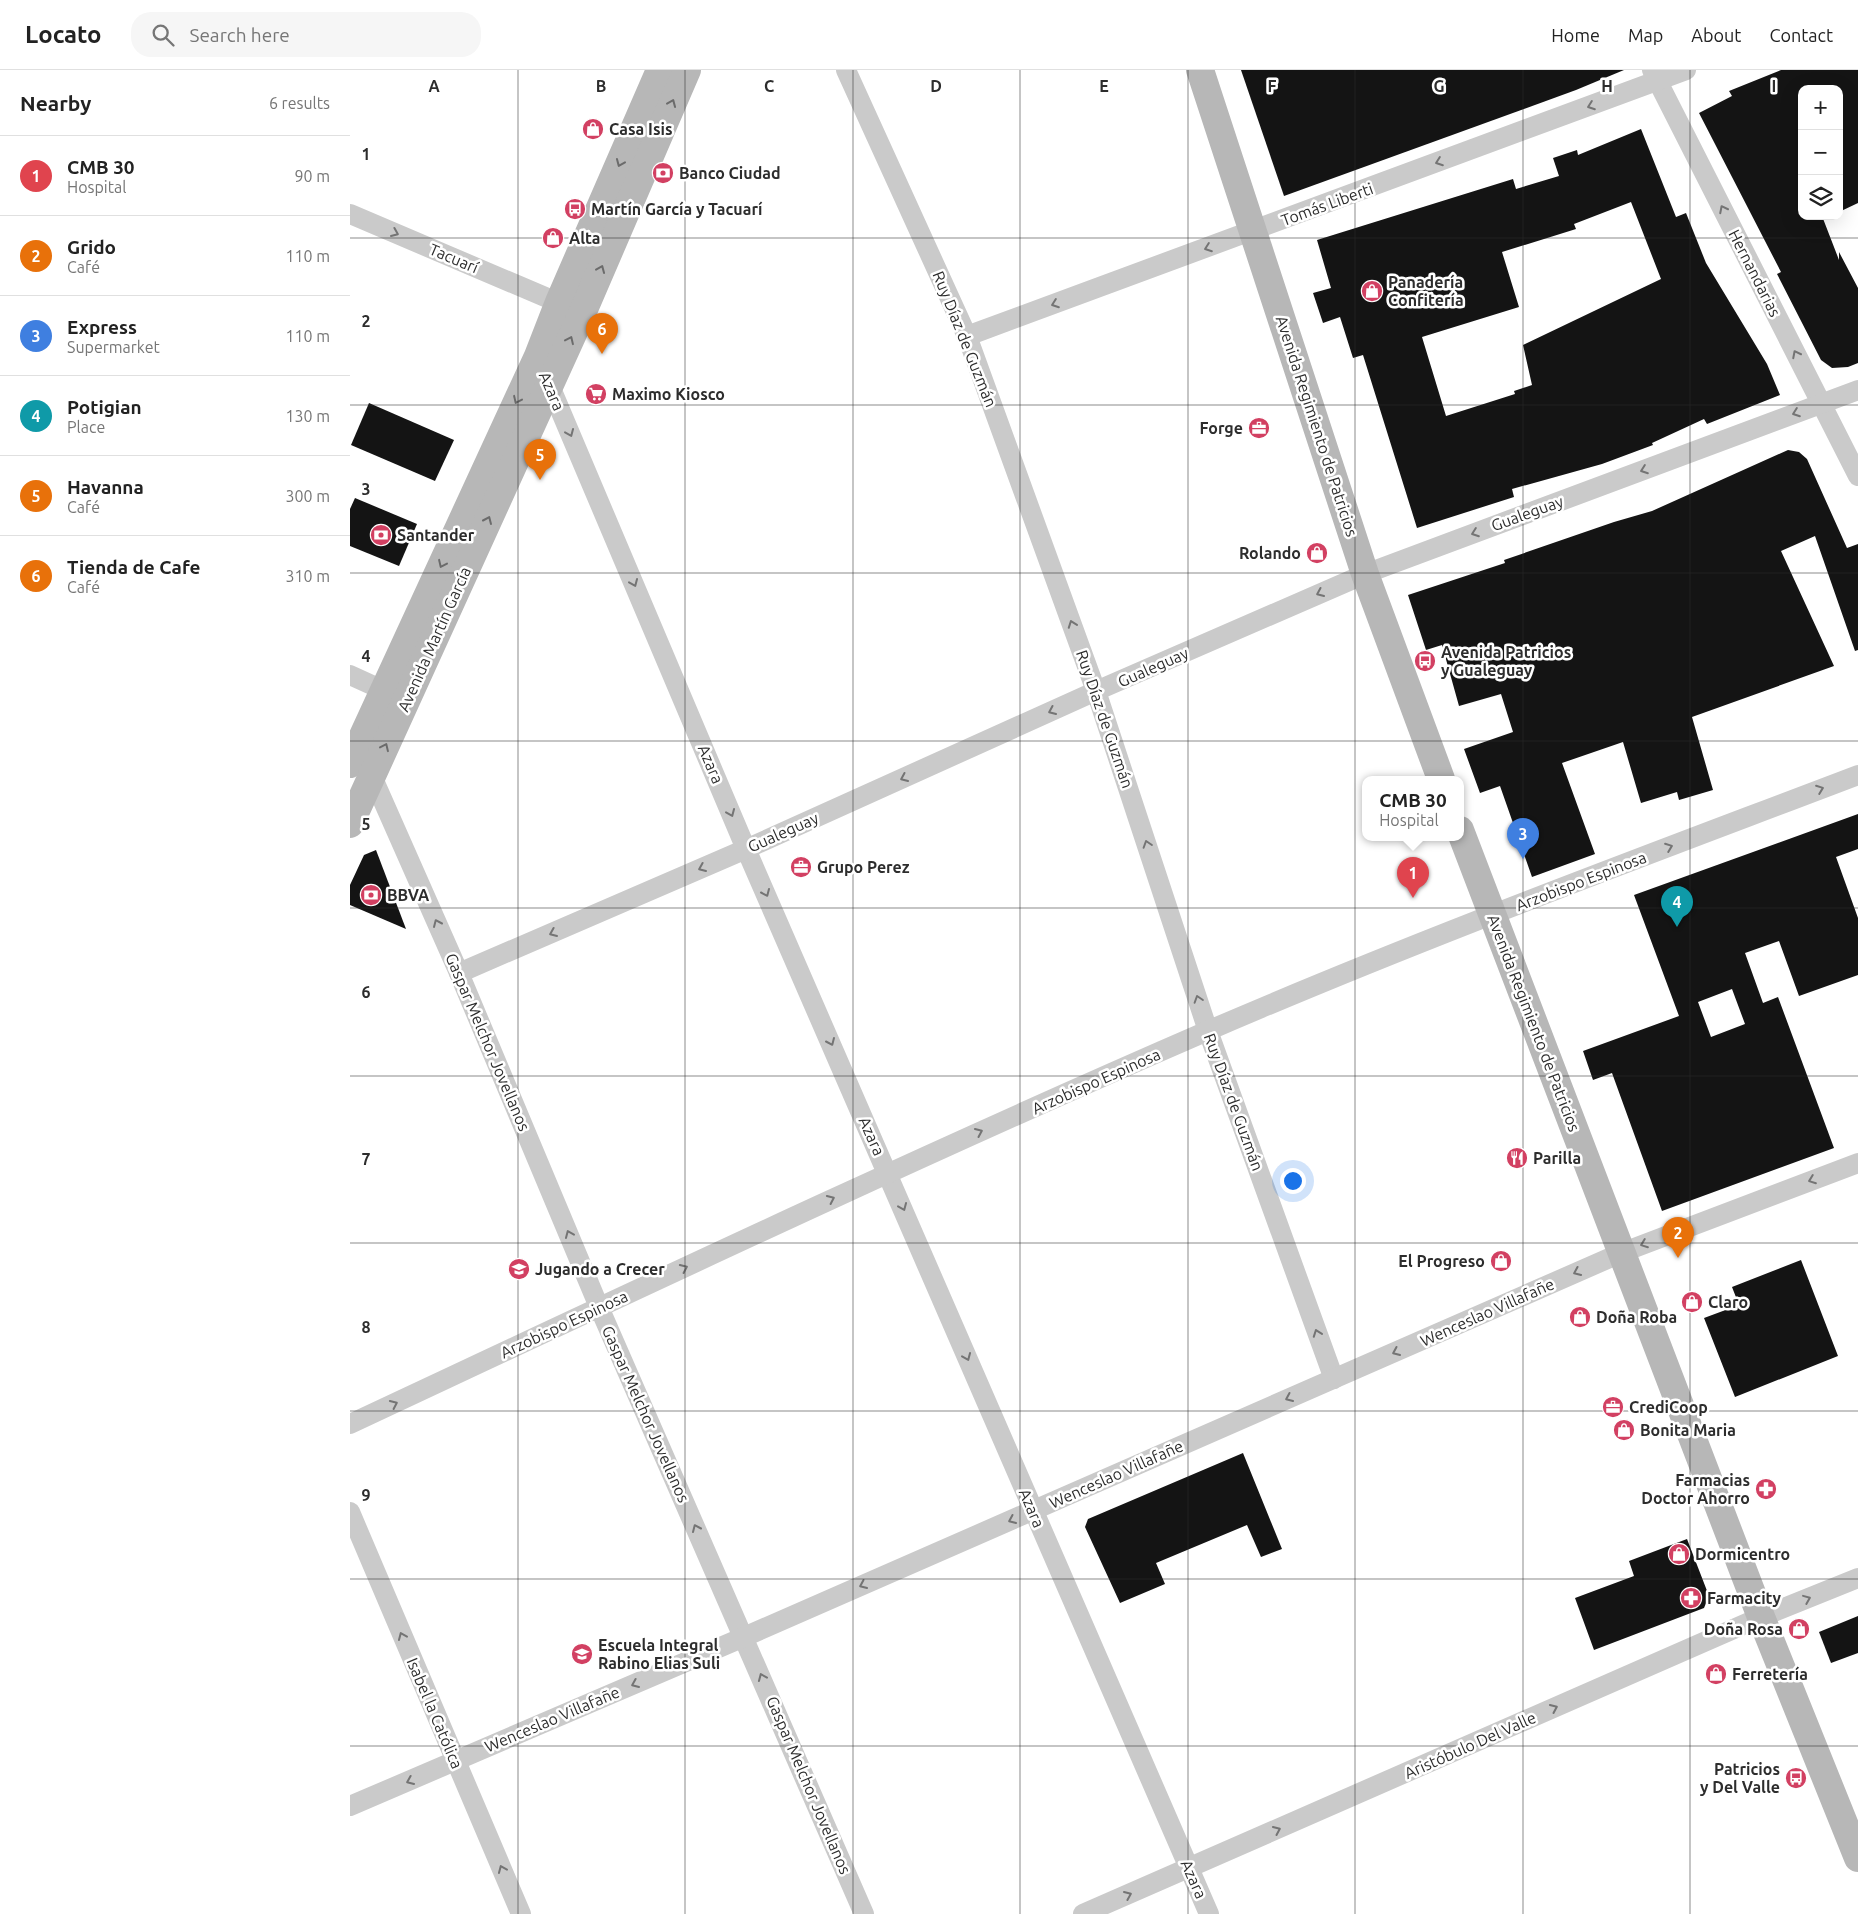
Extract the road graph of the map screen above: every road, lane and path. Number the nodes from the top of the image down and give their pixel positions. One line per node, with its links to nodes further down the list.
1 (660, 70): 11 (main road, Avenida Martín García, one-way to 11)
2 (687, 70): 11 (main road, Avenida Martín García, one-way to 2)
3 (846, 70): 8 (street, Ruy Díaz de Guzmán)
4 (857, 70): 8 (street)
5 (1200, 70): 10 (main road, Avenida Regimiento de Patricios)
6 (1686, 70): 7 (street, Tomás Liberti)
7 (1655, 76): 10 (street, Tomás Liberti, one-way to 10); 16 (street, Hernandarias, one-way to 7)
8 (858, 96): 12 (street, Ruy Díaz de Guzmán)
9 (350, 214): 11 (street, Tacuarí, one-way to 11)
10 (1254, 231): 12 (street, Tomás Liberti, one-way to 12); 18 (main road, Avenida Regimiento de Patricios)
11 (570, 308): 13 (main road, Avenida Martín García); 14 (main road, Avenida Martín García, one-way to 11)
12 (967, 336): 20 (street, Ruy Díaz de Guzmán, one-way to 12)
13 (538, 356): 14 (street, Azara); 21 (main road, Avenida Martín García, one-way to 21)
14 (549, 384): 21 (main road, Avenida Martín García, one-way to 14); 27 (street, Azara, one-way to 27)
15 (1858, 390): 16 (street, Gualeguay)
16 (1821, 404): 17 (street, Hernandarias); 18 (street, Gualeguay, one-way to 18)
17 (1858, 476)
18 (1365, 574): 20 (street, Gualeguay, one-way to 20); 24 (main road, Avenida Regimiento de Patricios)
19 (350, 675): 21 (street)
20 (1096, 692): 27 (street, Gualeguay, one-way to 27); 30 (street, Ruy Díaz de Guzmán, one-way to 20)
21 (395, 696): 22 (main road, Avenida Martín García)
22 (360, 763): 25 (main road, Avenida Martín García); 29 (street, Gaspar Melchor Jovellanos, one-way to 22)
23 (1858, 775): 28 (street, Arzobispo Espinosa, one-way to 23)
24 (1440, 776)
25 (350, 824)
26 (1464, 841): 28 (main road, Avenida Regimiento de Patricios)
27 (746, 849): 29 (street, Gualeguay, one-way to 29); 32 (street, Azara, one-way to 32)
28 (1492, 915): 30 (street, Arzobispo Espinosa); 33 (main road, Avenida Regimiento de Patricios)
29 (459, 973): 34 (street, Gaspar Melchor Jovellanos, one-way to 29)
30 (1208, 1031): 32 (street, Arzobispo Espinosa, one-way to 30); 35 (street, Ruy Díaz de Guzmán, one-way to 30)
31 (1858, 1163): 33 (street, Wenceslao Villafañe, one-way to 33)
32 (888, 1173): 34 (street, Arzobispo Espinosa, one-way to 32); 37 (street, Azara, one-way to 37)
33 (1622, 1253): 35 (street, Wenceslao Villafañe, one-way to 35); 40 (main road, Avenida Regimiento de Patricios)
34 (599, 1307): 36 (street, Arzobispo Espinosa, one-way to 34); 41 (street, Gaspar Melchor Jovellanos, one-way to 34)
35 (1334, 1379): 37 (street, Wenceslao Villafañe, one-way to 37)
36 (350, 1424)
37 (1033, 1510): 41 (street, Wenceslao Villafañe, one-way to 41); 45 (street, Azara)
38 (350, 1512): 42 (street, Isabel la Católica, one-way to 38)
39 (1858, 1578): 40 (street, Aristóbulo Del Valle, one-way to 39)
40 (1761, 1617): 44 (main road, Avenida Regimiento de Patricios); 45 (street, Aristóbulo Del Valle, one-way to 40)
41 (744, 1636): 42 (street, Wenceslao Villafañe, one-way to 42); 47 (street, Gaspar Melchor Jovellanos, one-way to 41)
42 (455, 1761): 43 (street, Wenceslao Villafañe, one-way to 43); 46 (street, Isabel la Católica, one-way to 42)
43 (350, 1806)
44 (1858, 1858)
45 (1189, 1869): 48 (street, Aristóbulo Del Valle, one-way to 45); 49 (street, Azara)
46 (521, 1914)
47 (864, 1914)
48 (1084, 1914)
49 (1209, 1914)

